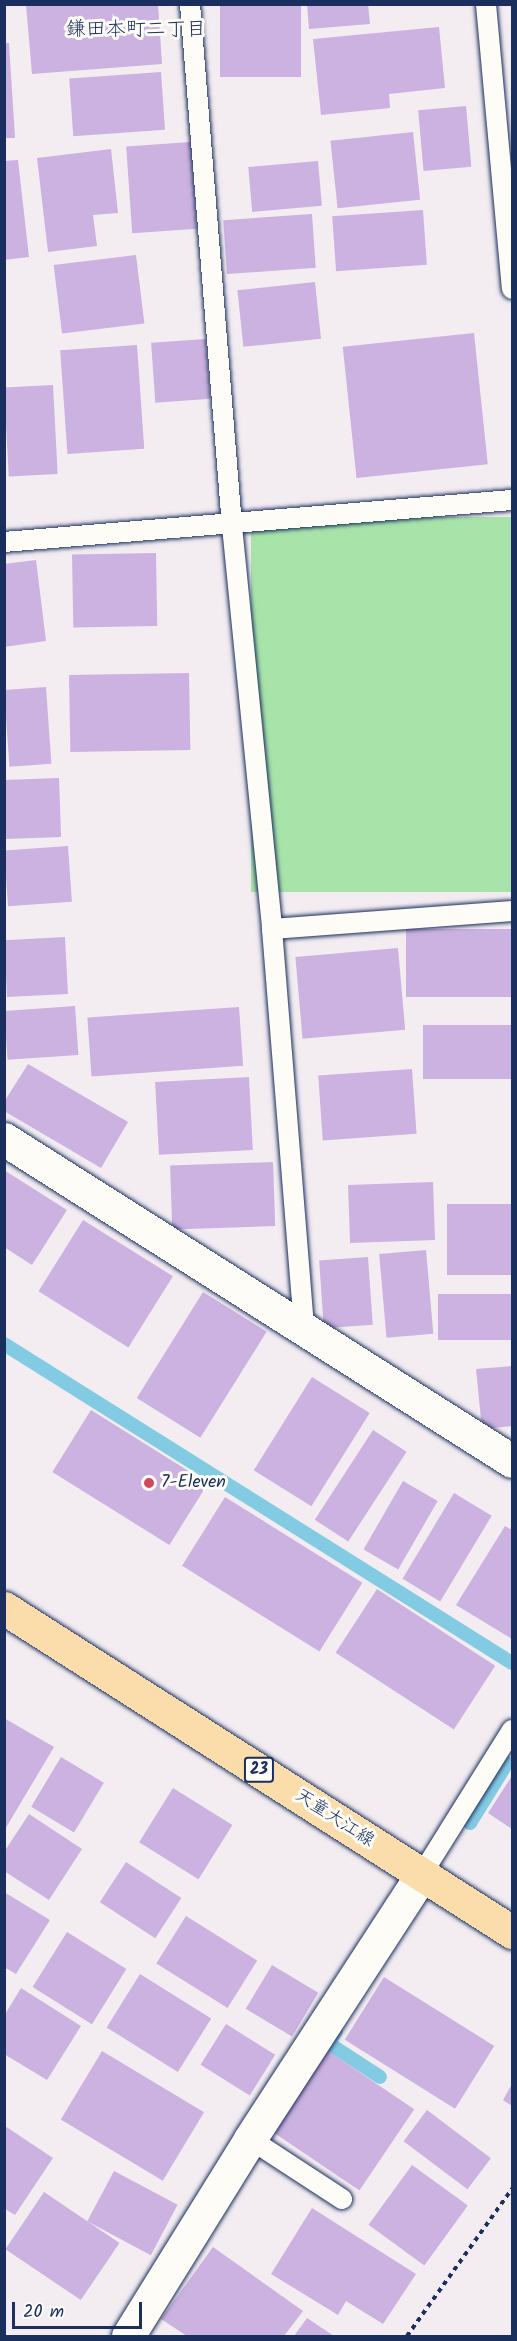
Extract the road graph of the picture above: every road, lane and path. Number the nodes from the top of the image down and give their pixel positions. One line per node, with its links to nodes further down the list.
1 (190, 4): 5 (lane)
2 (486, 4): 3 (lane)
3 (513, 289)
4 (513, 500): 5 (lane)
5 (232, 526): 6 (lane); 8 (lane)
6 (4, 542)
7 (513, 911): 8 (lane)
8 (272, 929): 10 (lane)
9 (4, 1139): 10 (street)
10 (304, 1329): 11 (street)
11 (513, 1461)
12 (4, 1608): 14 (main road, 天童大江線 / 23)
13 (513, 1730): 14 (lane)
14 (422, 1874): 15 (main road, 天童大江線 / 23); 16 (street)
15 (513, 1932)
16 (250, 2139): 18 (lane); 19 (street)
17 (513, 2189): 20 (path)
18 (342, 2199)
19 (128, 2337)
20 (407, 2337)

